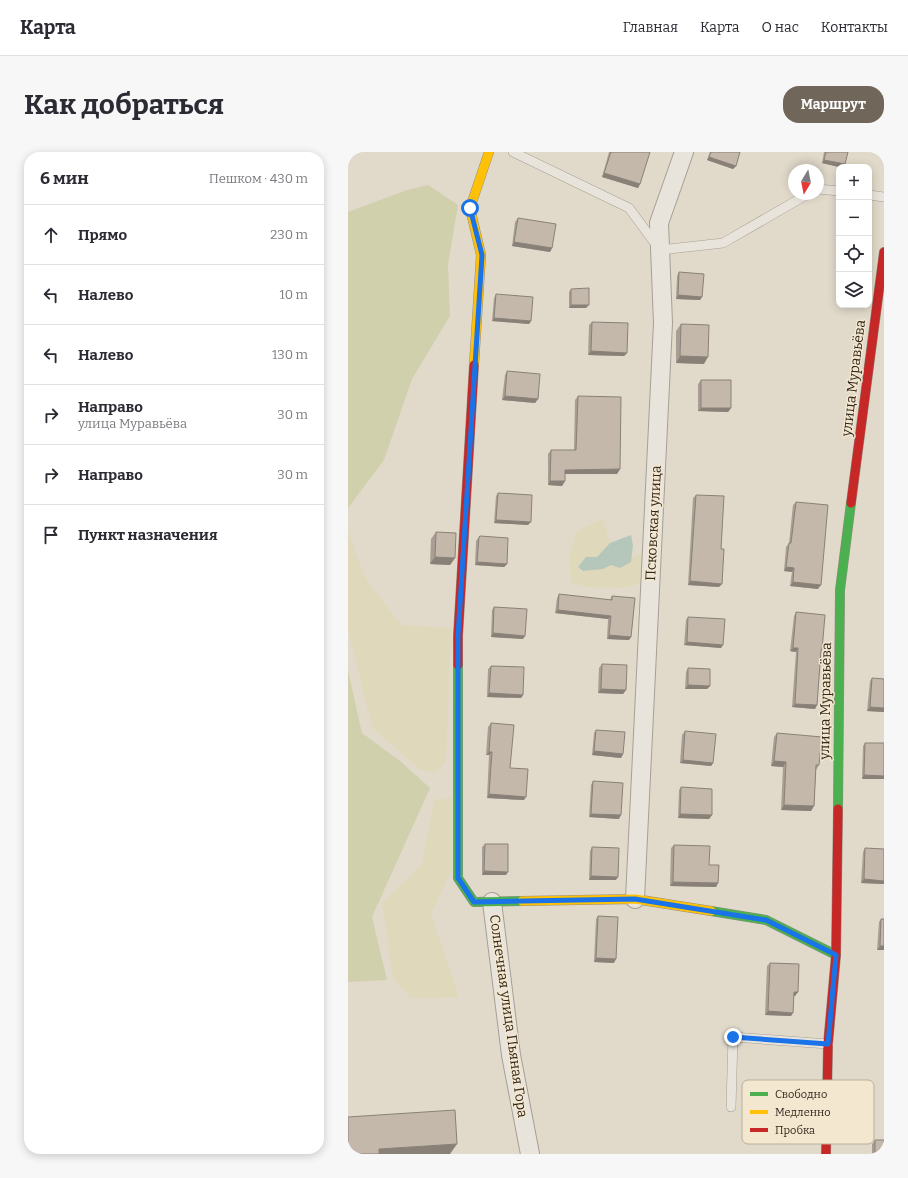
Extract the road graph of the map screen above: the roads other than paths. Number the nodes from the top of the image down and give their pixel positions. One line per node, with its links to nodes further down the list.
1 (489, 152): 12 (street)
2 (513, 152): 9 (lane)
3 (684, 152): 9 (street, Псковская улица)
4 (824, 190): 5 (lane)
5 (836, 191)
6 (872, 195): 7 (lane)
7 (884, 197)
8 (798, 200): 9 (lane)
9 (660, 250): 11 (street, Псковская улица)
10 (884, 252): 13 (street, улица Муравьёва)
11 (635, 899): 12 (street); 13 (street)
12 (492, 902): 18 (street, Солнечная улица Пьяная Гора)
13 (836, 955): 14 (street, улица Муравьёва)
14 (828, 1044): 15 (street, улица Муравьёва); 16 (lane)
15 (827, 1080)
16 (731, 1107)
17 (826, 1144): 19 (street, улица Муравьёва)
18 (530, 1154)
19 (826, 1154)

